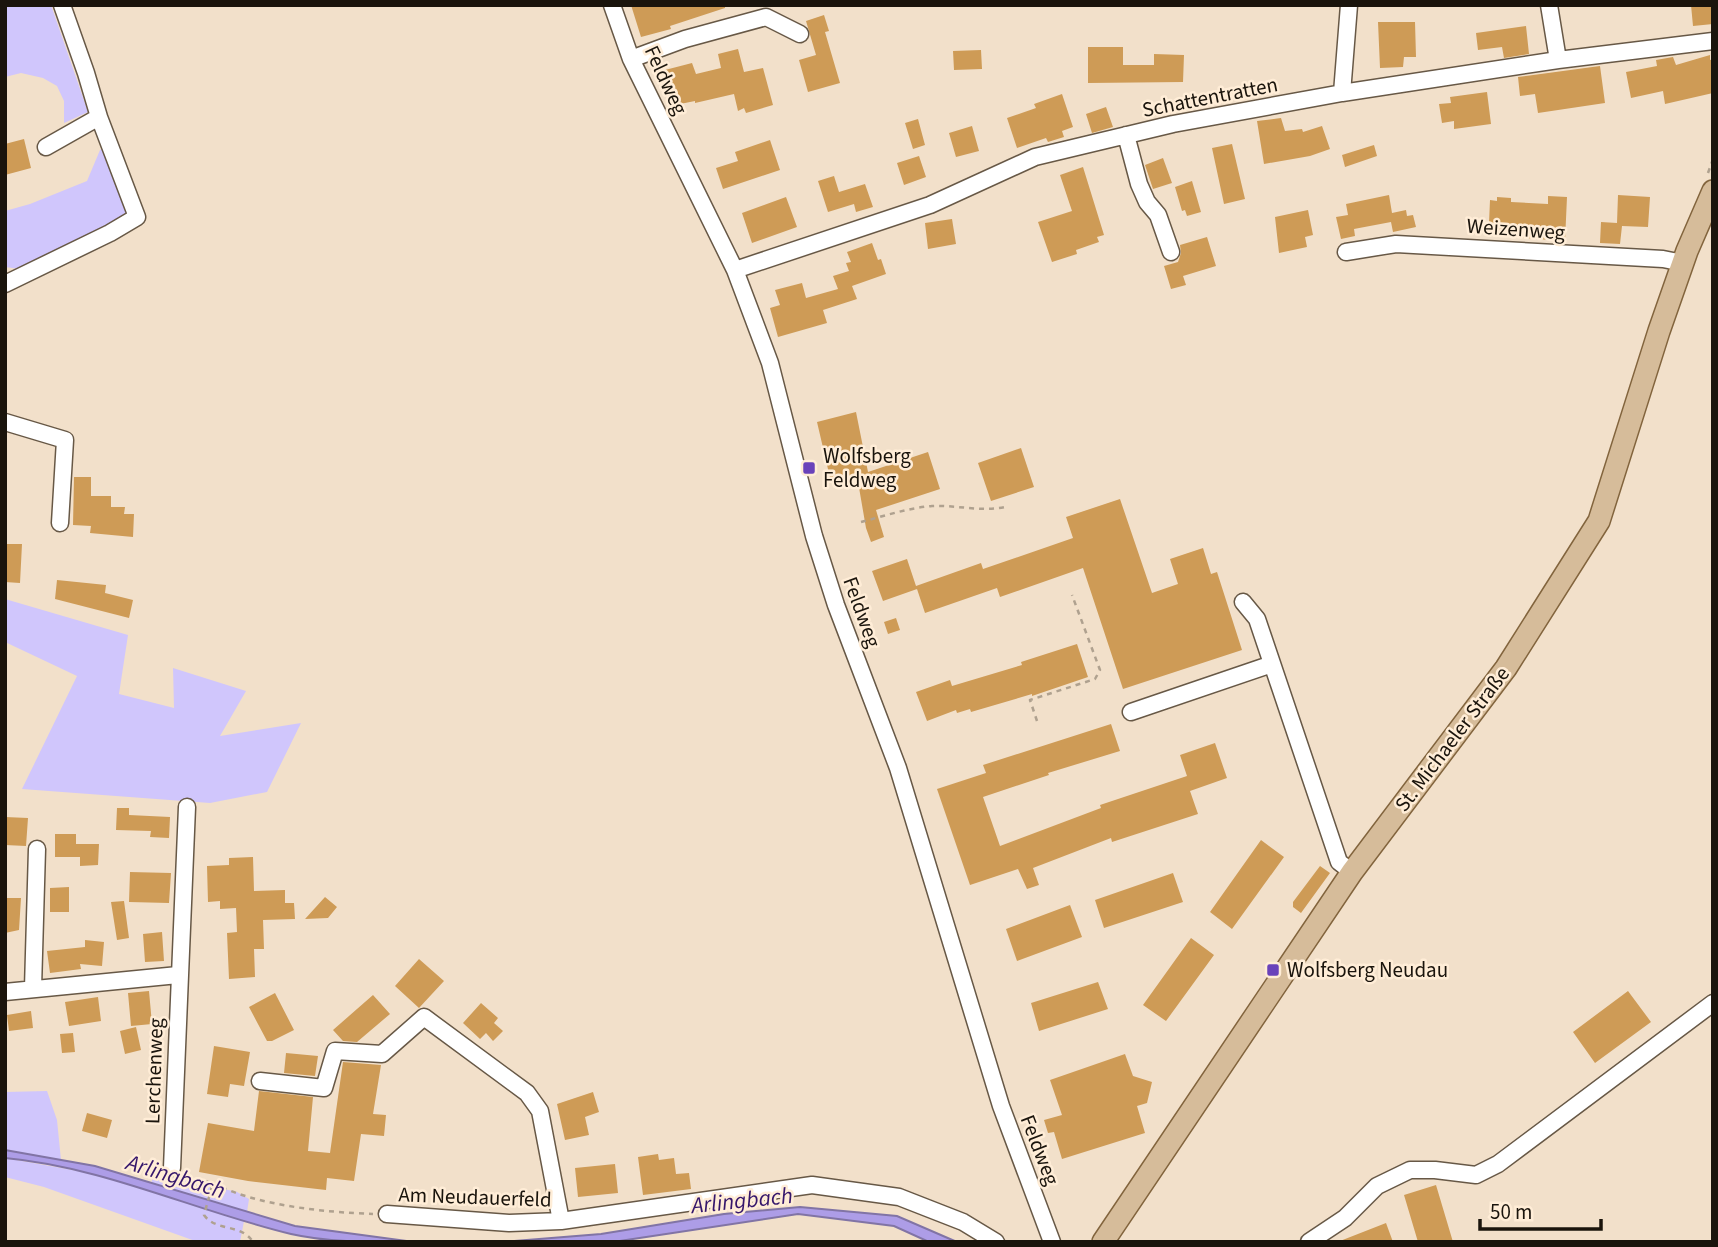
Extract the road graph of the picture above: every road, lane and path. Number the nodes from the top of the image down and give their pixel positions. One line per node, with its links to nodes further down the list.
1 (62, 5): 10 (street)
2 (612, 5): 7 (street, Feldweg)
3 (1349, 5): 9 (street)
4 (1549, 5): 8 (street)
5 (800, 34): 7 (street)
6 (1713, 41): 8 (street, Schattentratten)
7 (631, 59): 18 (street, Feldweg)
8 (1558, 60): 9 (street, Schattentratten)
9 (1342, 93): 11 (street, Schattentratten)
10 (99, 117): 12 (street); 19 (street)
11 (1126, 135): 16 (street); 18 (street, Schattentratten)
12 (46, 147)
13 (1713, 159): 14 (path)
14 (1710, 181): 17 (main road, St. Michaeler Straße)
15 (1346, 252): 17 (street, Weizenweg)
16 (1171, 253)
17 (1683, 263): 31 (main road, St. Michaeler Straße)
18 (735, 270): 43 (street, Feldweg)
19 (5, 284)
20 (5, 422): 23 (street)
21 (1005, 507): 22 (path)
22 (861, 522)
23 (60, 523)
24 (1072, 595): 28 (path)
25 (1243, 602): 26 (street)
26 (1272, 664): 27 (street); 31 (street)
27 (1131, 712)
28 (1037, 721)
29 (187, 807): 32 (street, Lerchenweg)
30 (37, 849): 33 (street)
31 (1352, 872): 44 (main road, St. Michaeler Straße)
32 (178, 975): 33 (street); 37 (street, Lerchenweg)
33 (33, 988): 34 (street)
34 (5, 992)
35 (1713, 1003): 45 (street)
36 (260, 1081): 40 (street, Am Neudauerfeld)
37 (172, 1168): 38 (path)
38 (212, 1185): 39 (path); 41 (path)
39 (387, 1214): 40 (street, Am Neudauerfeld)
40 (561, 1221): 42 (street, Am Neudauerfeld)
41 (253, 1242)
42 (996, 1242)
43 (1052, 1242)
44 (1103, 1242)
45 (1309, 1242)

